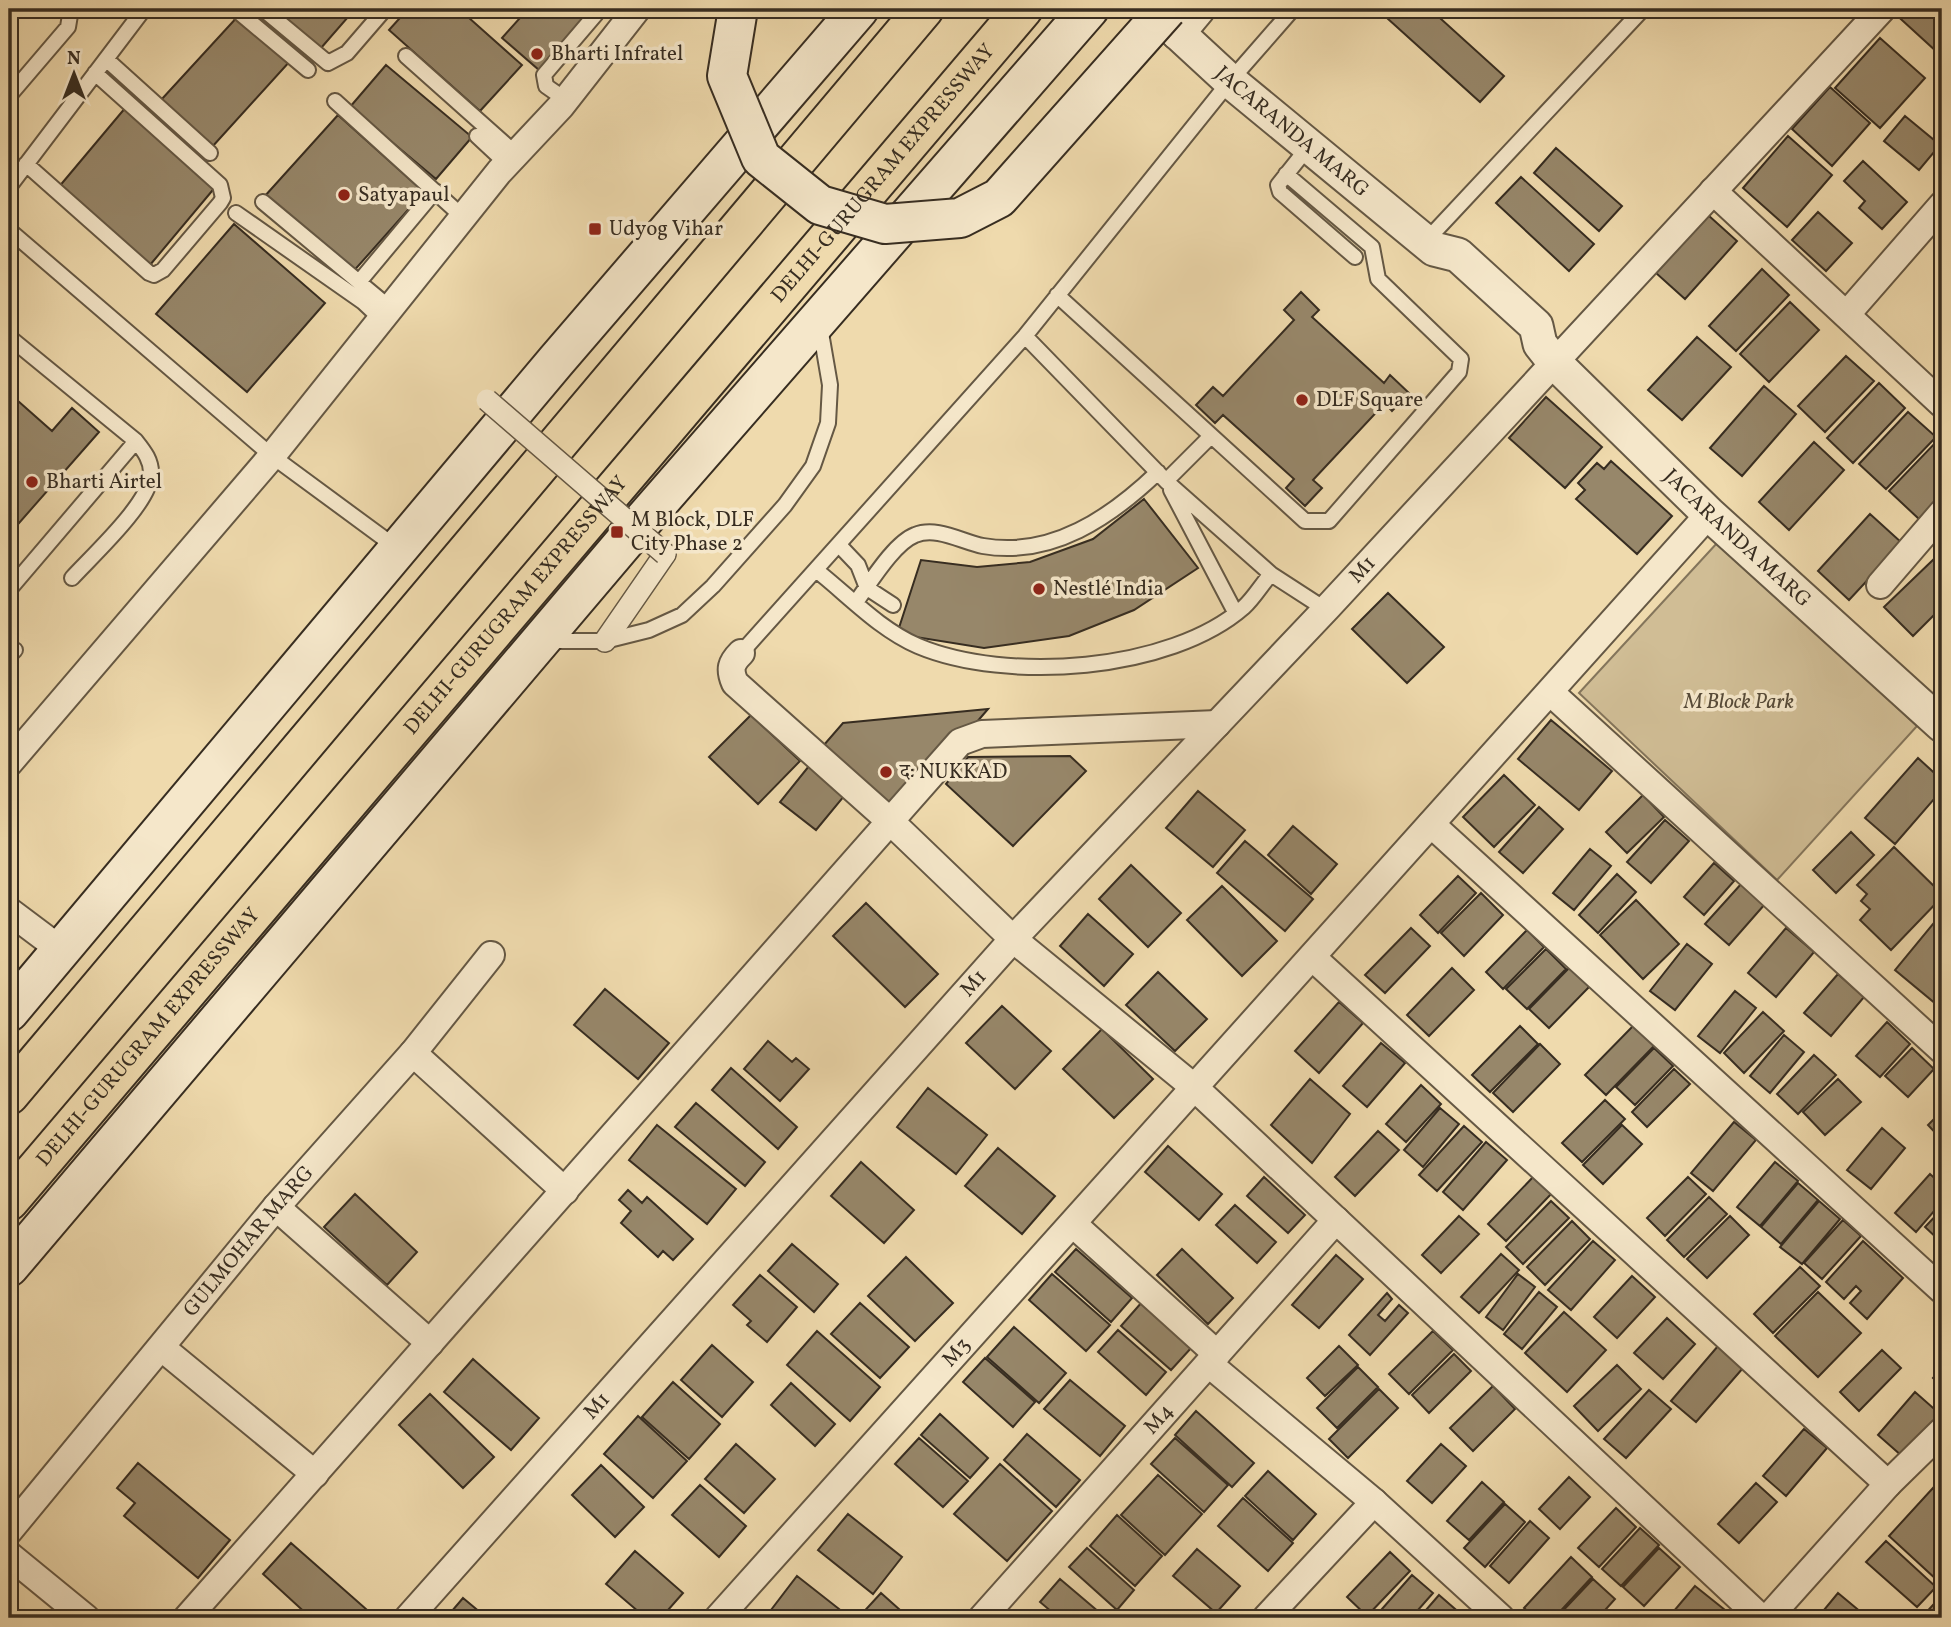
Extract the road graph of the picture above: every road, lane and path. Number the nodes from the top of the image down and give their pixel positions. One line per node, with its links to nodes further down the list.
1 (71, 9): 23 (lane)
2 (235, 9): 20 (lane)
3 (263, 9): 4 (lane)
4 (385, 9)
5 (637, 9): 24 (street)
6 (737, 9): 17 (main road, bridge)
7 (859, 9): 59 (main road)
8 (924, 9): 89 (highway)
9 (1023, 9): 91 (highway, DELHI-GURUGRAM EXPRESSWAY)
10 (1089, 9): 46 (main road)
11 (1152, 9): 17 (street, JACARANDA MARG)
12 (1293, 9): 22 (lane)
13 (1643, 9): 40 (lane)
14 (1882, 9): 34 (street, M1)
15 (136, 11): 19 (lane)
16 (596, 15): 24 (lane)
17 (1181, 17): 22 (street, JACARANDA MARG)
18 (406, 56): 29 (lane)
19 (106, 59): 21 (lane); 28 (lane)
20 (308, 71)
21 (95, 73): 30 (lane); 30 (lane)
22 (1230, 81): 27 (street, JACARANDA MARG); 43 (lane)
23 (9, 96)
24 (566, 100): 29 (street)
25 (335, 101): 33 (lane)
26 (477, 136): 29 (lane)
27 (1309, 146): 31 (lane); 40 (street, JACARANDA MARG)
28 (210, 153)
29 (511, 159): 38 (street)
30 (26, 164): 32 (lane)
31 (1286, 174): 41 (lane); 52 (lane)
32 (9, 187)
33 (435, 191): 38 (lane); 42 (lane)
34 (1713, 191): 45 (street); 49 (street, M1)
35 (262, 202): 42 (lane)
36 (1942, 205): 45 (street)
37 (236, 213): 44 (lane)
38 (463, 217): 44 (street)
39 (9, 230): 54 (lane)
40 (1430, 246): 49 (street, JACARANDA MARG)
41 (1355, 257)
42 (359, 282): 44 (lane)
43 (1057, 295): 47 (lane); 52 (lane)
44 (386, 313): 54 (street)
45 (1847, 314): 51 (street)
46 (819, 318): 70 (lane); 71 (main road)
47 (1024, 336): 55 (lane); 58 (lane)
48 (9, 337): 53 (lane)
49 (1548, 354): 57 (street, JACARANDA MARG); 68 (street, M1)
50 (487, 400): 70 (street, bridge)
51 (1942, 404)
52 (1211, 436): 55 (lane)
53 (136, 441): 62 (lane); 65 (lane)
54 (272, 456): 59 (lane); 77 (street)
55 (1164, 478): 61 (lane); 64 (lane); 69 (lane)
56 (1942, 513): 63 (street)
57 (1709, 514): 73 (street, M3); 74 (street, JACARANDA MARG)
58 (839, 545): 60 (lane); 64 (lane)
59 (399, 549): 82 (main road)
60 (817, 570): 66 (lane); 72 (lane)
61 (1270, 574): 68 (lane); 69 (lane)
62 (72, 578)
63 (1880, 585)
64 (867, 588): 66 (lane); 67 (lane)
65 (9, 590)
66 (856, 602): 69 (lane)
67 (893, 605)
68 (1325, 609): 75 (street, M1)
69 (1236, 612)
70 (605, 641): 71 (lane)
71 (540, 642): 95 (main road)
72 (741, 653): 78 (street)
73 (1550, 692): 79 (street, M3); 86 (street)
74 (1929, 701): 76 (street, JACARANDA MARG)
75 (1217, 724): 78 (street); 81 (street, M1)
76 (1942, 725)
77 (9, 763)
78 (891, 822): 81 (street); 90 (street)
79 (1431, 824): 84 (street, M3); 96 (street)
80 (9, 911): 82 (street)
81 (1013, 939): 88 (street); 109 (street, M1)
82 (61, 950): 85 (main road)
83 (491, 955): 87 (street, GULMOHAR MARG)
84 (1312, 957): 88 (street, M3); 102 (street)
85 (9, 1012)
86 (1942, 1050)
87 (412, 1053): 90 (street); 92 (street, GULMOHAR MARG)
88 (1195, 1088): 93 (street); 94 (street, M3)
89 (9, 1095)
90 (565, 1191): 97 (street)
91 (9, 1201)
92 (276, 1207): 97 (street); 98 (street, GULMOHAR MARG)
93 (1336, 1220): 99 (street, M4); 113 (street)
94 (1073, 1224): 99 (street); 110 (street, M3)
95 (9, 1267)
96 (1942, 1290)
97 (430, 1343): 101 (street)
98 (162, 1348): 101 (street); 104 (street, GULMOHAR MARG)
99 (1213, 1359): 103 (street); 106 (street, M4)
100 (1942, 1431): 102 (street)
101 (315, 1474): 108 (street)
102 (1888, 1484): 114 (street)
103 (1374, 1502): 111 (street); 112 (street)
104 (9, 1531)
105 (9, 1555): 107 (street)
106 (984, 1617)
107 (86, 1618)
108 (187, 1618)
109 (408, 1618)
110 (718, 1618)
111 (1266, 1618)
112 (1501, 1618)
113 (1761, 1618)
114 (1769, 1618)

